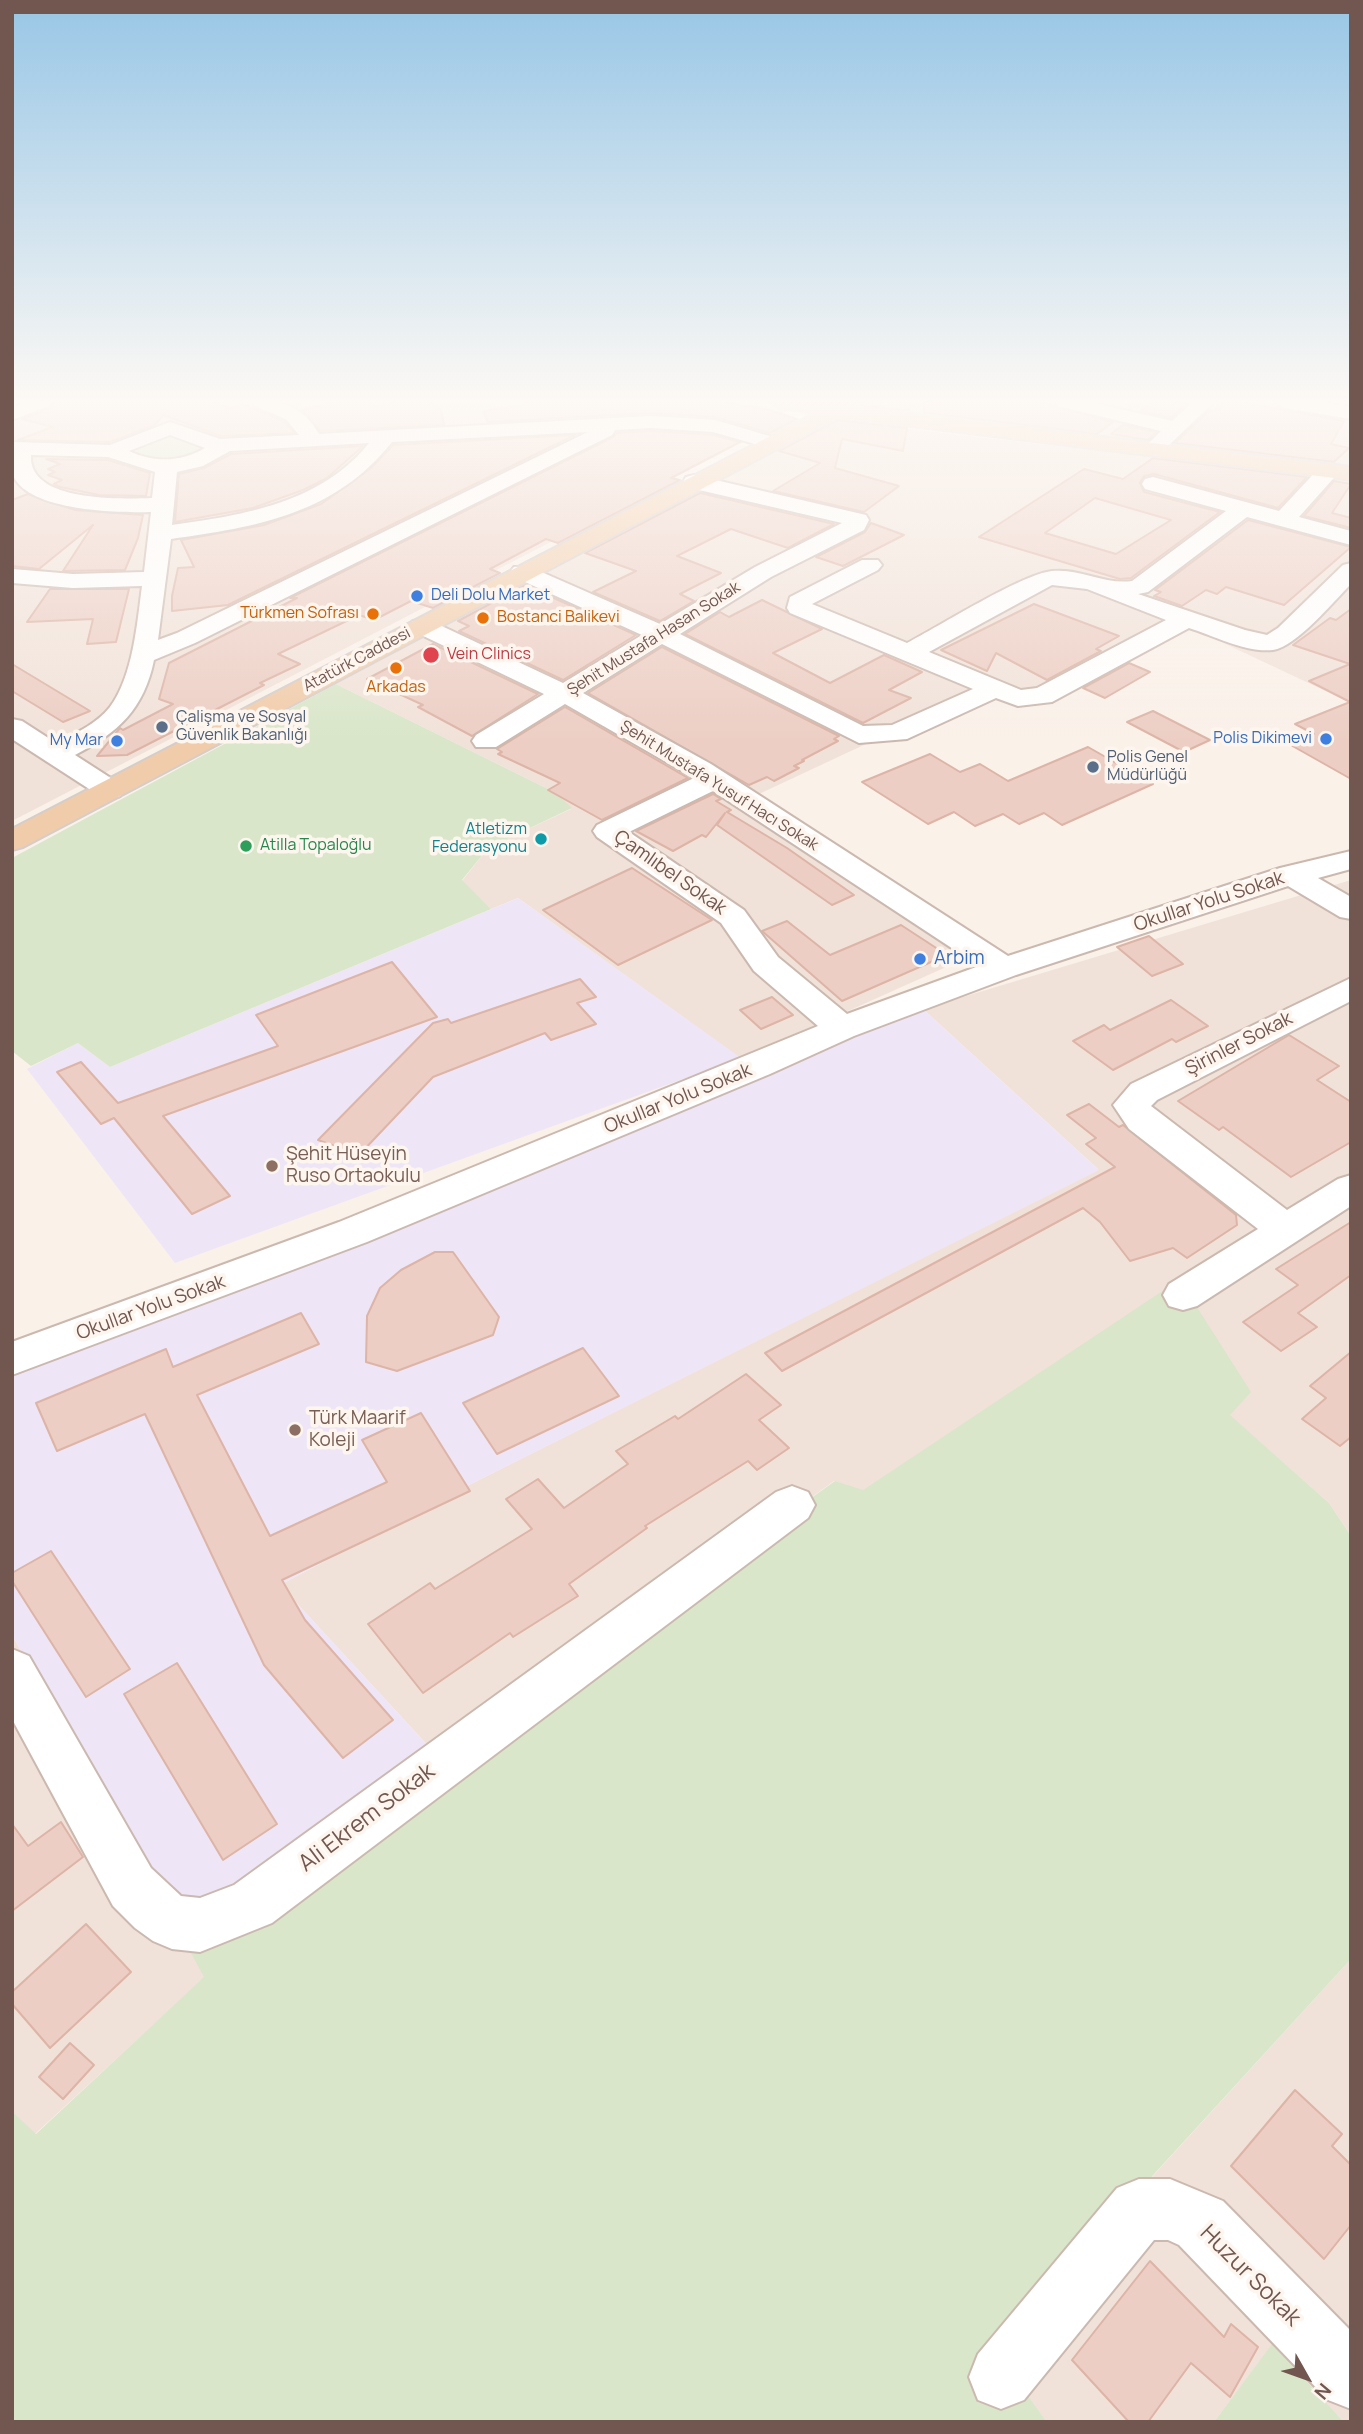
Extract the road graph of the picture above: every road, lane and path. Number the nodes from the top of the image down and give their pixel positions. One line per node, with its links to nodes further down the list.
1 (161, 516): 10 (street)
2 (255, 516): 10 (street)
3 (434, 516): 21 (street)
4 (630, 516): 13 (main road, Atatürk Caddesi)
5 (840, 516): 20 (street, Şehit Mustafa Hasan Sokak)
6 (1233, 516): 17 (street)
7 (1265, 516): 9 (street)
8 (1289, 516): 9 (street)
9 (1283, 521): 11 (street)
10 (158, 534): 16 (street)
11 (1351, 538)
12 (870, 565): 22 (street)
13 (522, 572): 19 (main road, Atatürk Caddesi); 20 (street)
14 (12, 576): 16 (street)
15 (1348, 577): 18 (street)
16 (152, 579): 21 (street)
17 (1112, 591): 18 (street); 22 (street)
18 (1186, 620): 23 (street)
19 (422, 626): 24 (street, Şehit Mustafa Yusuf Hacı Sokak); 29 (main road, Atatürk Caddesi)
20 (659, 633): 23 (street); 24 (street, Şehit Mustafa Hasan Sokak)
21 (143, 654): 27 (street)
22 (906, 654): 23 (street)
23 (993, 690)
24 (566, 694): 26 (street, Şehit Mustafa Hasan Sokak); 28 (street, Şehit Mustafa Yusuf Hacı Sokak)
25 (12, 727): 27 (street)
26 (486, 741)
27 (55, 754): 29 (street)
28 (714, 779): 34 (street, Şehit Mustafa Yusuf Hacı Sokak); 36 (street, Çamlıbel Sokak)
29 (110, 790): 30 (main road, Atatürk Caddesi)
30 (12, 841)
31 (1351, 860): 32 (street, Okullar Yolu Sokak)
32 (1291, 875): 33 (street); 34 (street, Okullar Yolu Sokak)
33 (1351, 910)
34 (1004, 968): 36 (street, Okullar Yolu Sokak)
35 (1351, 988): 38 (street, Şirinler Sokak)
36 (842, 1028): 40 (street, Okullar Yolu Sokak)
37 (1351, 1188): 38 (street)
38 (1284, 1229): 39 (street)
39 (1183, 1295)
40 (12, 1359)
41 (792, 1505): 42 (street, Ali Ekrem Sokak)
42 (12, 1671)
43 (1001, 2377): 44 (street, Huzur Sokak)
44 (1351, 2377)

